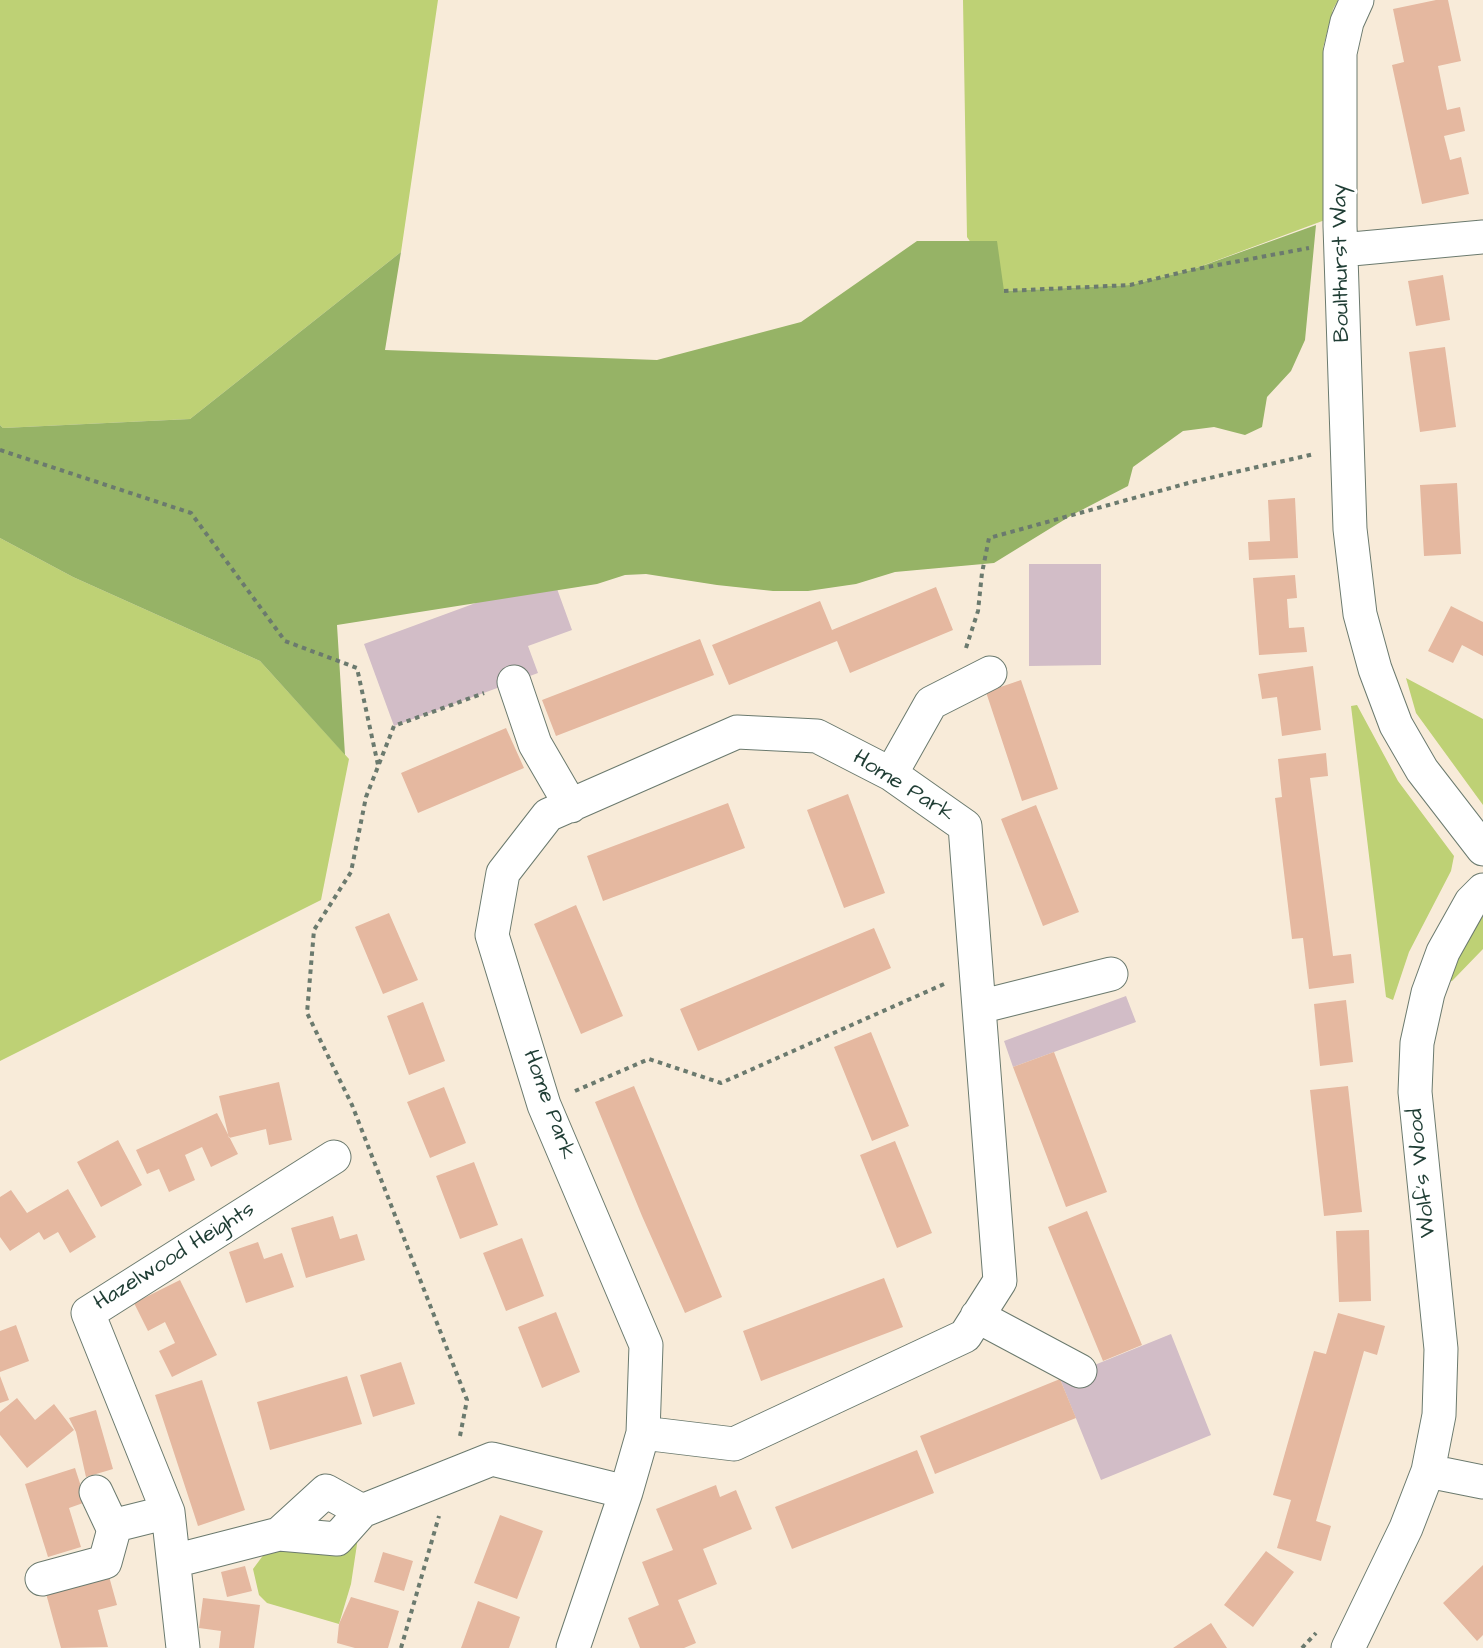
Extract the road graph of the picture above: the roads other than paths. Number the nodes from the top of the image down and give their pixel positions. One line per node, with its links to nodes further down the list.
1 (1357, 0): 3 (street, Boulthurst Way)
2 (1483, 237): 3 (street)
3 (1341, 238): 8 (street, Boulthurst Way)
4 (990, 673): 6 (street)
5 (514, 682): 7 (street)
6 (891, 774): 7 (street, Home Park); 11 (street, Home Park)
7 (570, 806): 15 (street, Home Park)
8 (1483, 849)
9 (1483, 890): 16 (street, Wolf's Wood)
10 (1111, 974): 11 (street)
11 (979, 1007): 13 (street, Home Park)
12 (334, 1157): 20 (street, Hazelwood Heights)
13 (977, 1316): 14 (street); 15 (street, Home Park)
14 (1080, 1371)
15 (643, 1433): 18 (street, Home Park)
16 (1428, 1471): 17 (street); 26 (street, Wolf's Wood)
17 (1483, 1482)
18 (626, 1491): 22 (street); 25 (street, Home Park)
19 (96, 1492): 21 (street)
20 (168, 1512): 21 (street); 22 (street, Hazelwood Heights)
21 (112, 1526): 23 (street)
22 (174, 1561): 24 (street, Hazelwood Heights)
23 (42, 1579)
24 (183, 1648)
25 (573, 1648)
26 (1348, 1648)

